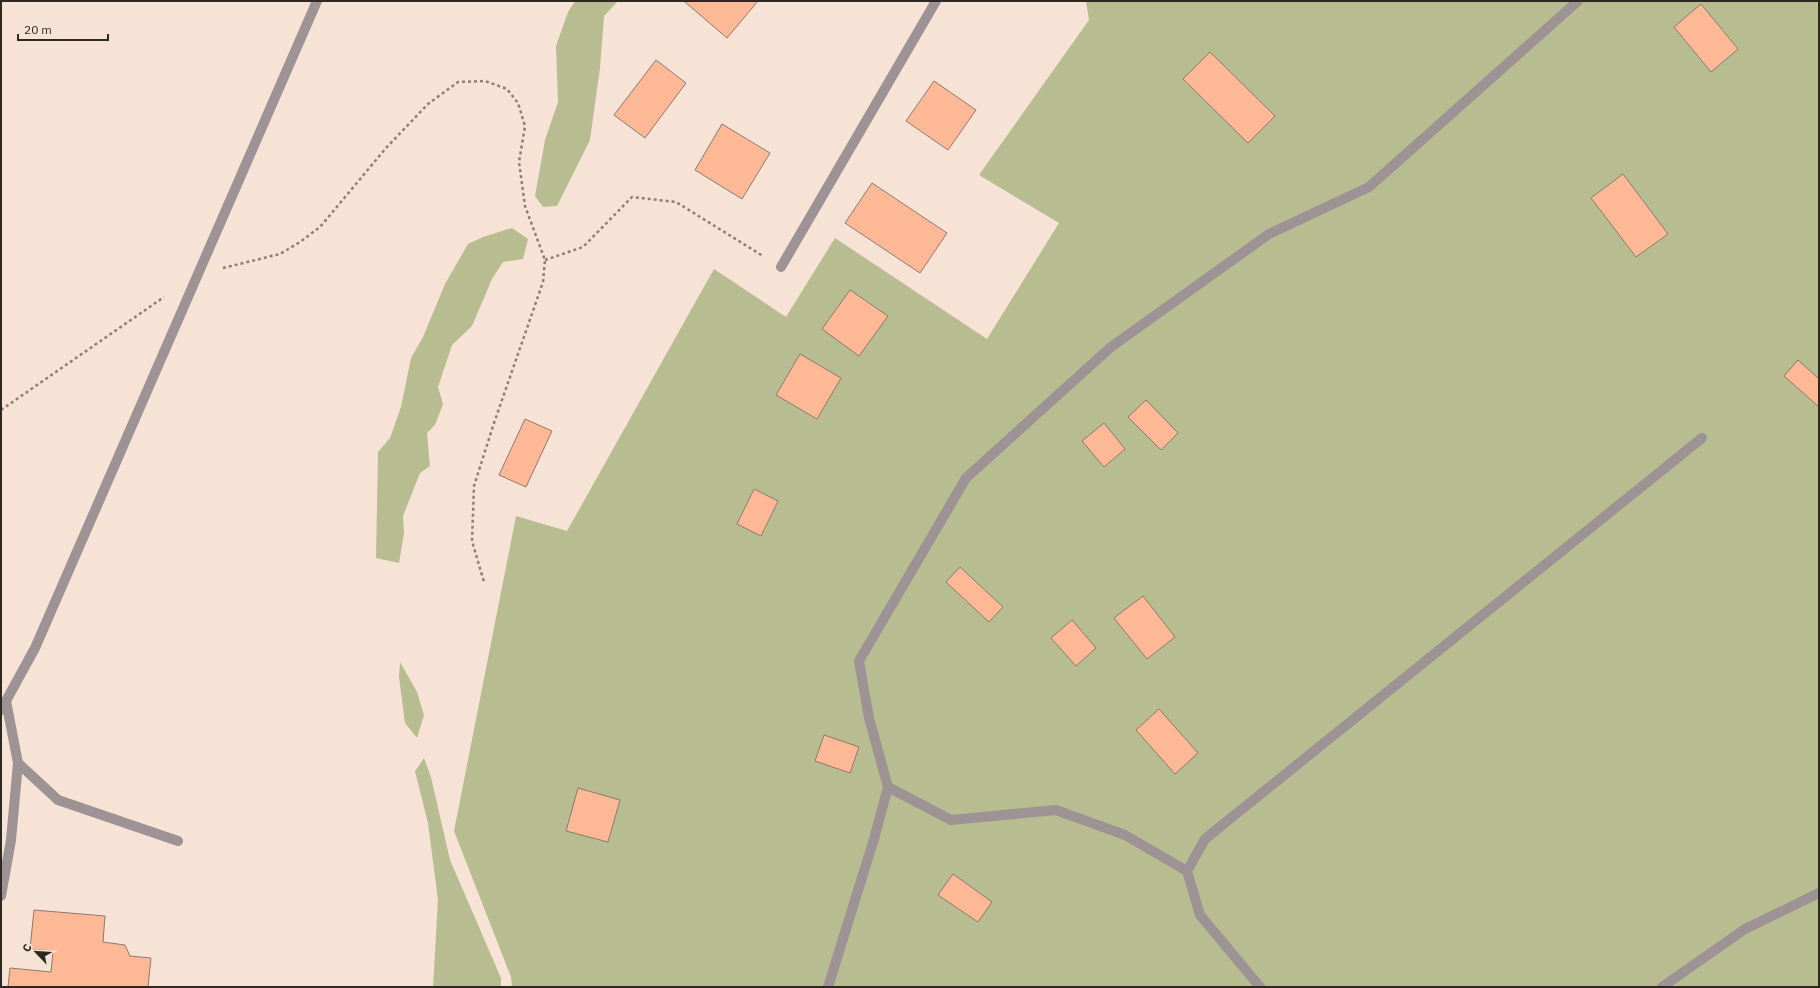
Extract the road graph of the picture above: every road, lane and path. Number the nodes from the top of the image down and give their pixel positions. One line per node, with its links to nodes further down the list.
1 (317, 1): 6 (lane)
2 (936, 1): 5 (lane)
3 (1578, 1): 13 (lane)
4 (545, 260): 5 (path); 6 (path); 10 (path)
5 (781, 266)
6 (198, 274): 11 (lane)
7 (165, 297): 8 (path)
8 (1, 410)
9 (1702, 438): 15 (lane)
10 (484, 582)
11 (3, 706): 12 (lane)
12 (18, 763): 14 (lane); 17 (lane)
13 (888, 787): 15 (lane); 18 (lane)
14 (178, 841)
15 (1187, 871): 19 (lane)
16 (1819, 893): 20 (lane)
17 (1, 896)
18 (828, 987)
19 (1260, 987)
20 (1662, 987)

